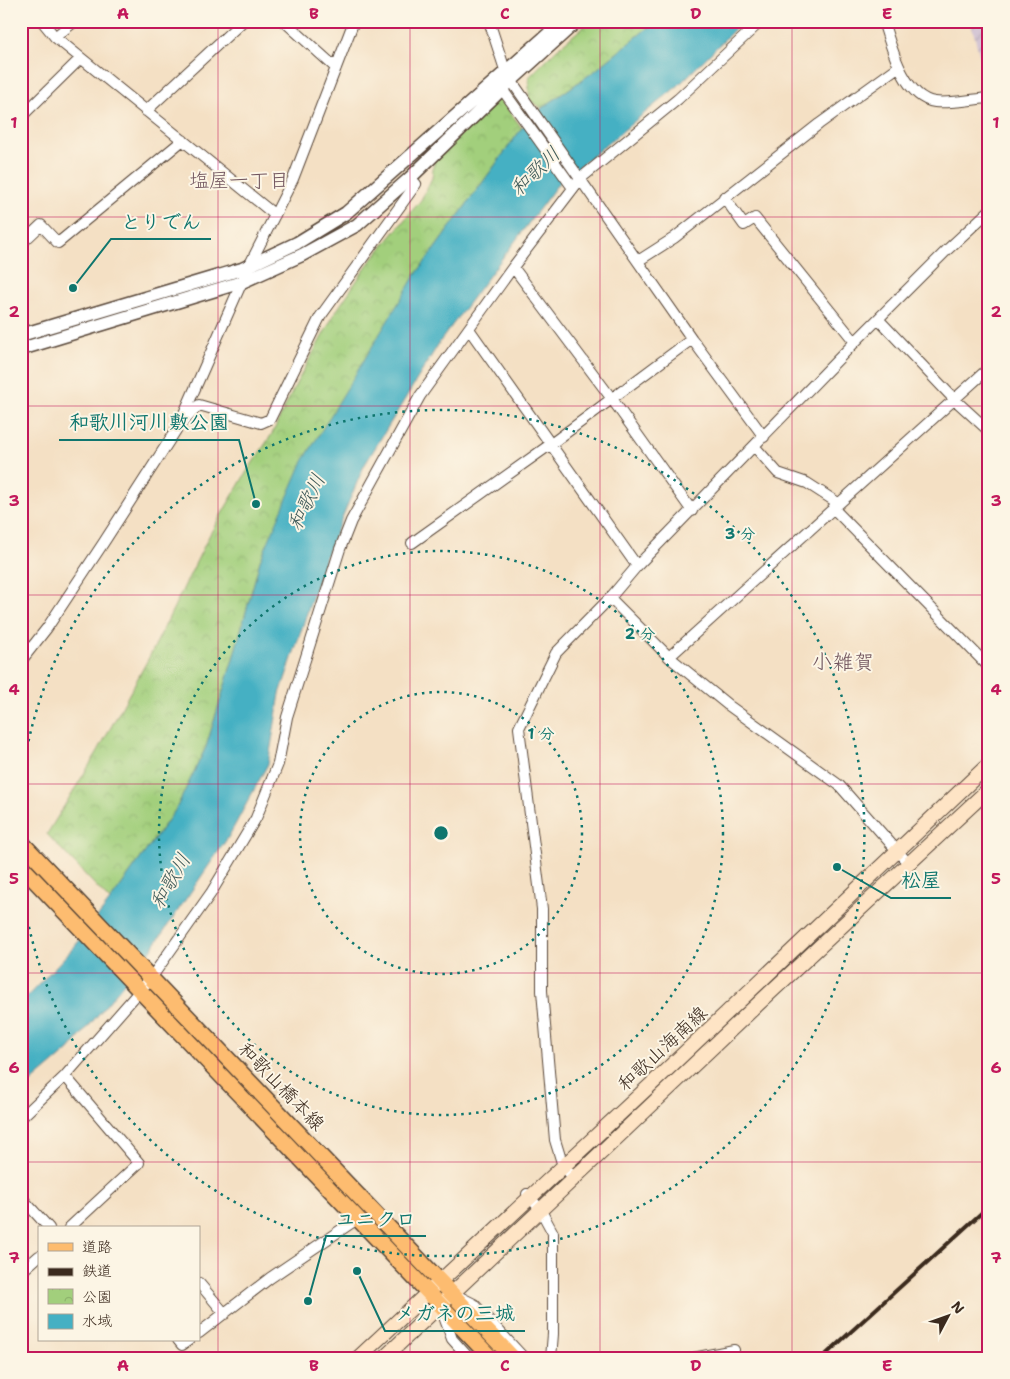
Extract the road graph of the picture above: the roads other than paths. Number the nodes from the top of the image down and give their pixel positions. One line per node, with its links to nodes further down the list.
1 (42, 21): 11 (street)
2 (75, 21): 11 (street)
3 (243, 21): 17 (street)
4 (284, 21): 14 (street)
5 (354, 21): 14 (street)
6 (489, 21): 15 (street)
7 (563, 21): 15 (street)
8 (578, 21): 15 (street)
9 (761, 21): 20 (street)
10 (883, 21): 13 (street)
11 (55, 37): 12 (street)
12 (81, 58): 17 (street); 18 (street)
13 (898, 67): 16 (street); 23 (street)
14 (336, 68): 25 (street)
15 (509, 86): 20 (street); 21 (street); 22 (street); 28 (street)
16 (989, 98)
17 (146, 110): 19 (street)
18 (21, 117)
19 (183, 140): 25 (street); 26 (street)
20 (578, 175): 22 (street); 27 (street)
21 (410, 178): 30 (street); 40 (street)
22 (573, 188): 29 (street)
23 (724, 197): 27 (street); 35 (street)
24 (989, 211): 31 (street)
25 (276, 215): 28 (street)
26 (21, 244)
27 (638, 261): 34 (street)
28 (249, 266): 30 (street); 33 (street)
29 (513, 267): 32 (street); 38 (street)
30 (242, 282): 36 (street); 40 (street)
31 (879, 320): 35 (street); 39 (street)
32 (469, 329): 43 (street); 59 (street)
33 (21, 335)
34 (692, 339): 38 (street); 42 (street)
35 (855, 342): 42 (street)
36 (21, 349)
37 (989, 368): 39 (street)
38 (612, 399): 43 (street); 46 (street)
39 (954, 399): 41 (street); 45 (street)
40 (178, 427): 51 (street)
41 (989, 431)
42 (764, 437): 44 (street)
43 (551, 444): 47 (street); 48 (street)
44 (755, 447): 45 (street); 46 (street)
45 (836, 506): 50 (street); 52 (street)
46 (692, 511): 48 (street)
47 (412, 543)
48 (636, 566): 49 (street)
49 (610, 598): 50 (street); 63 (street)
50 (669, 657): 56 (street)
51 (21, 661)
52 (989, 666)
53 (989, 764): 56 (main road, 和歌山海南線)
54 (989, 789): 57 (main road, 和歌山海南線)
55 (24, 846): 59 (main road, 和歌山橋本線)
56 (896, 850): 57 (street); 63 (main road, 和歌山海南線)
57 (908, 863): 64 (main road, 和歌山海南線)
58 (21, 866): 60 (main road, 和歌山橋本線)
59 (148, 975): 60 (street); 73 (main road, 和歌山橋本線)
60 (137, 988): 61 (street); 68 (main road, 和歌山橋本線)
61 (65, 1076): 62 (street); 70 (street)
62 (21, 1118)
63 (563, 1166): 64 (street); 65 (main road, 和歌山海南線)
64 (574, 1178): 67 (main road, 和歌山海南線)
65 (528, 1196): 67 (street); 73 (main road, 和歌山海南線)
66 (21, 1197): 69 (street)
67 (540, 1210): 76 (main road, 和歌山海南線); 87 (street)
68 (357, 1219): 75 (main road, 和歌山橋本線); 78 (street)
69 (47, 1226)
70 (71, 1226)
71 (38, 1257): 72 (street)
72 (21, 1272)
73 (440, 1280): 75 (main road, 和歌山海南線); 76 (main road, 和歌山橋本線)
74 (200, 1284): 78 (street)
75 (427, 1292): 77 (main road, 和歌山橋本線); 81 (main road, 和歌山海南線)
76 (452, 1293): 77 (main road, 和歌山海南線); 85 (main road, 和歌山橋本線); 86 (street)
77 (440, 1305): 82 (main road, 和歌山海南線); 83 (street); 84 (main road, 和歌山橋本線)
78 (226, 1314): 79 (street)
79 (200, 1332)
80 (734, 1350): 88 (street)
81 (358, 1358)
82 (384, 1358)
83 (469, 1358)
84 (491, 1358)
85 (513, 1358)
86 (524, 1358)
87 (551, 1358)
88 (693, 1358)

